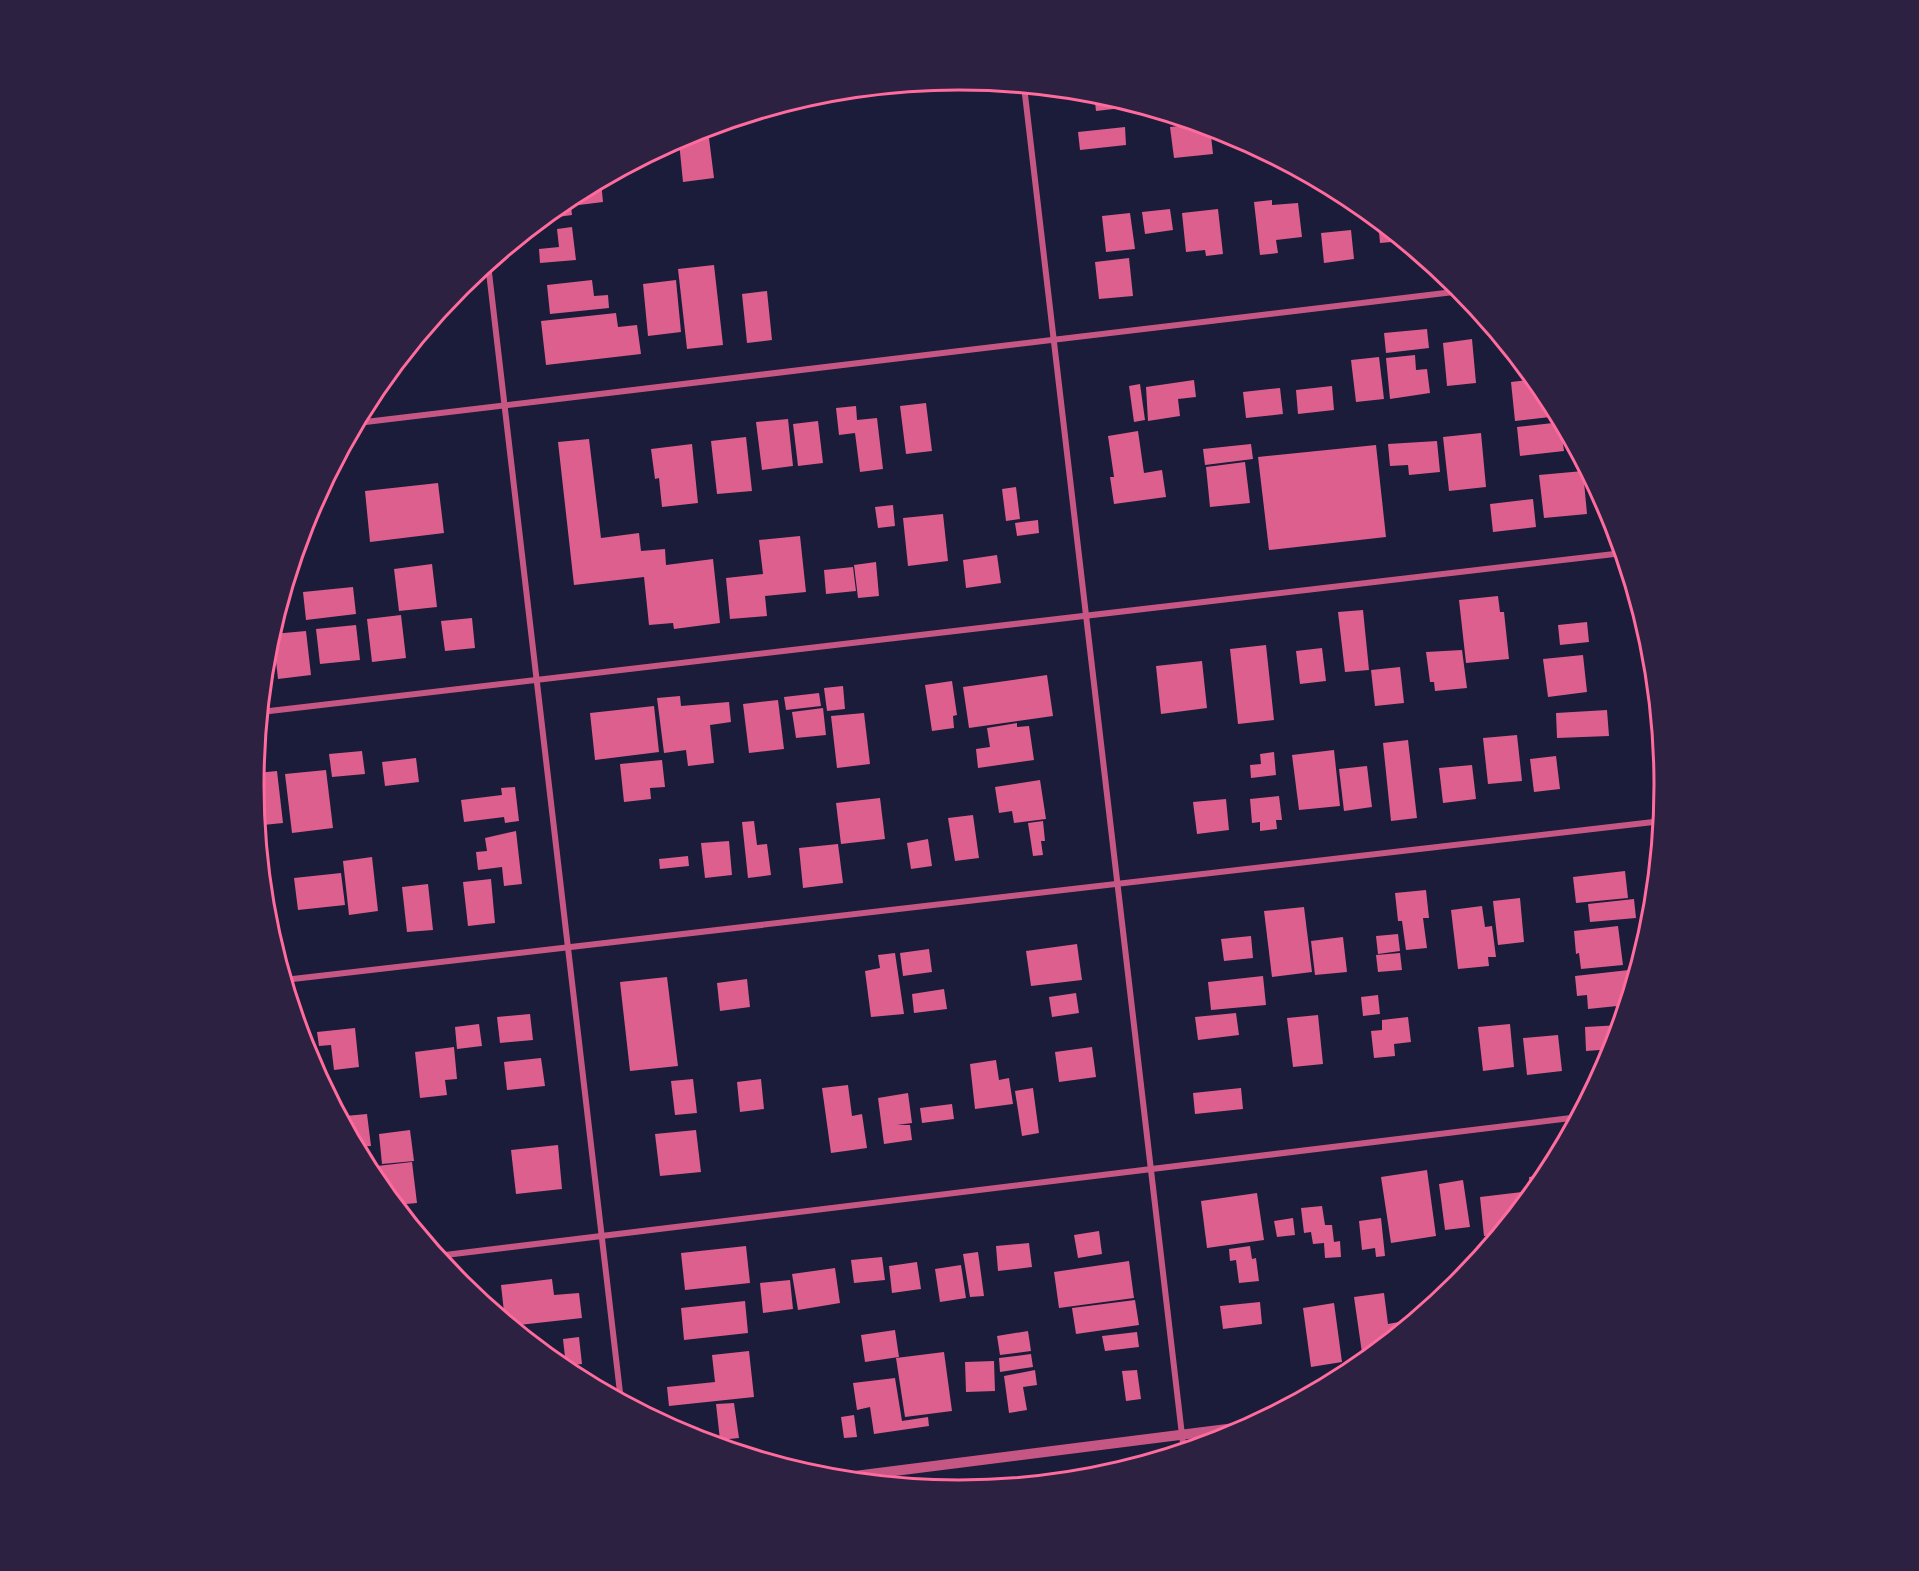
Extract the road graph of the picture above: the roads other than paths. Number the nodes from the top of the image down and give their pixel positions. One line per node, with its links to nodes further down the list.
1 (1025, 93): 4 (street)
2 (489, 274): 5 (street)
3 (1449, 293): 4 (street)
4 (1052, 340): 5 (street); 8 (street)
5 (505, 406): 6 (street); 9 (street)
6 (367, 422)
7 (1615, 554): 8 (street)
8 (1085, 616): 9 (street); 12 (street)
9 (537, 681): 10 (street); 13 (street)
10 (268, 711)
11 (1654, 822): 12 (street)
12 (1116, 884): 13 (street); 16 (street)
13 (568, 948): 14 (street); 17 (street)
14 (292, 979)
15 (1570, 1118): 16 (street)
16 (1150, 1169): 17 (street); 21 (street)
17 (602, 1236): 18 (street); 19 (street)
18 (447, 1255)
19 (620, 1392)
20 (1222, 1429): 21 (street)
21 (1182, 1434): 22 (street); 23 (street)
22 (1183, 1444)
23 (866, 1475)

